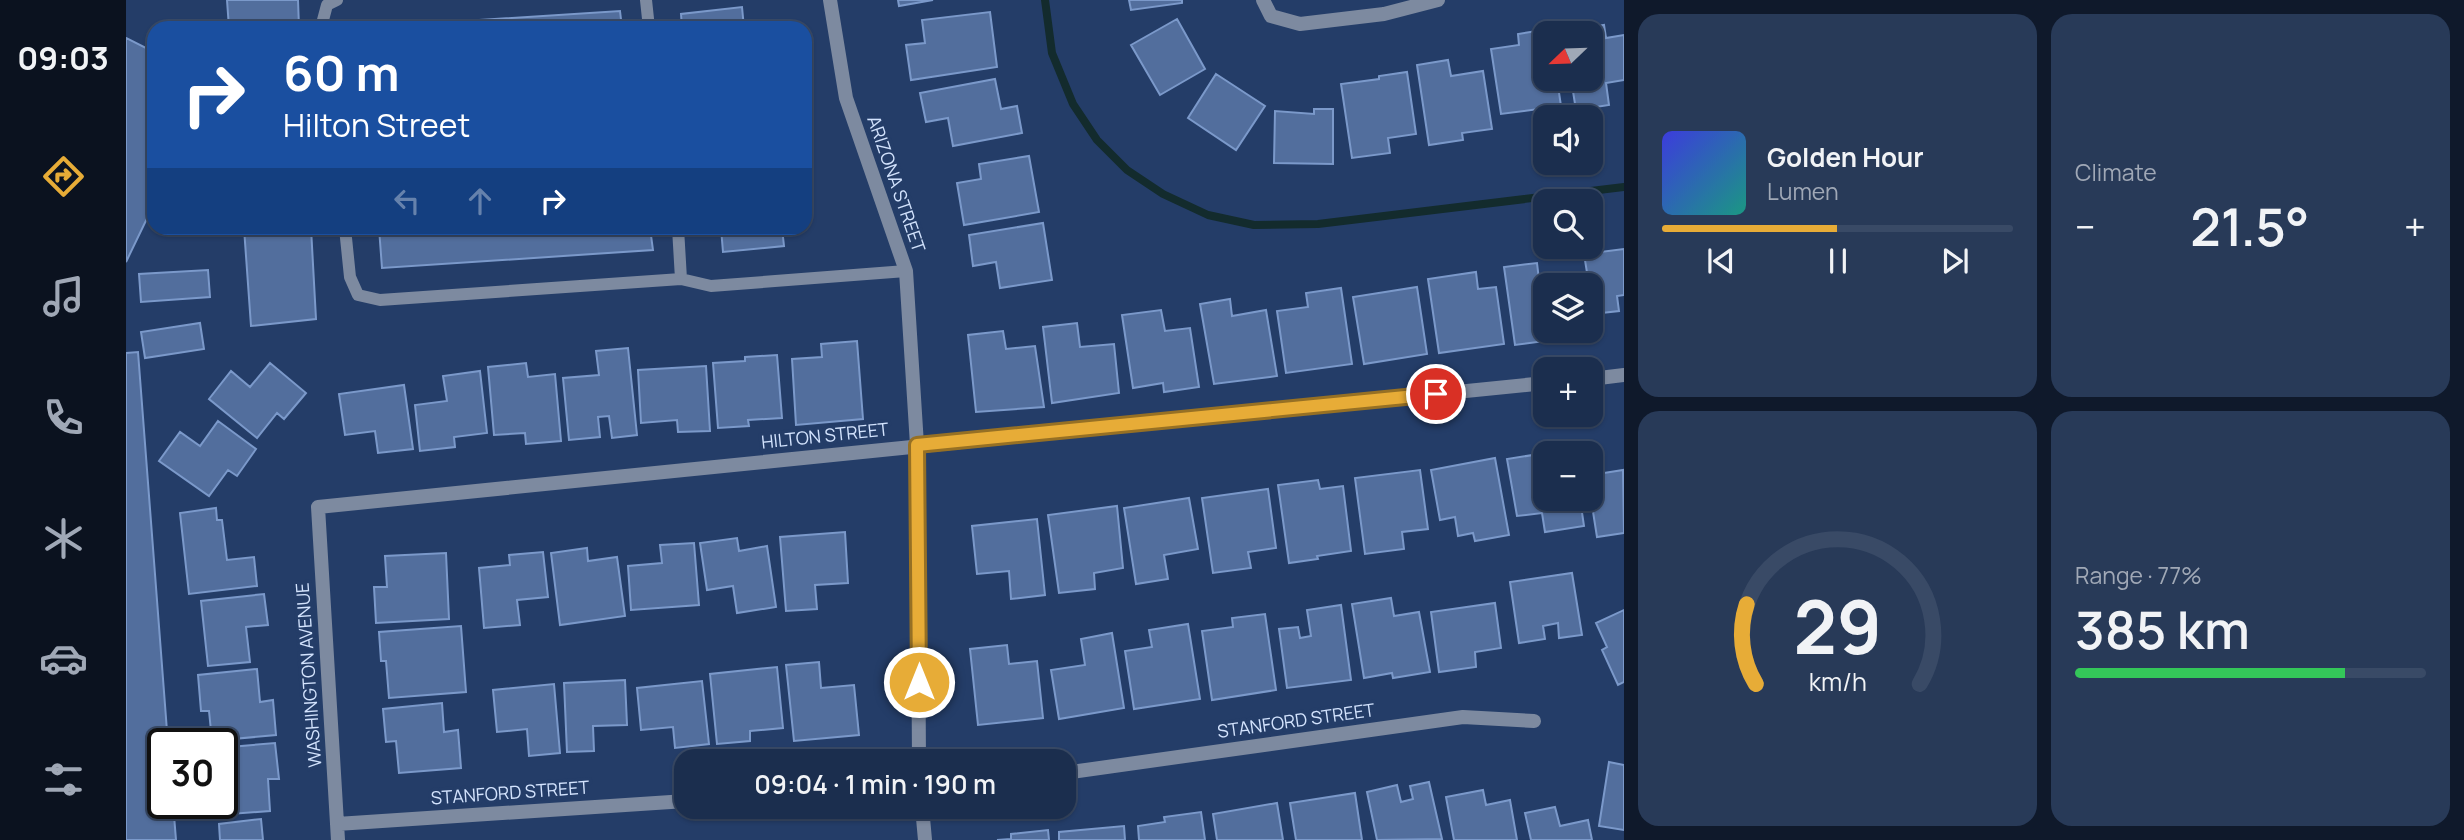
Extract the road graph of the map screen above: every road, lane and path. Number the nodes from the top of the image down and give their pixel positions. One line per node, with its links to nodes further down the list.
1 (337, 0): 6 (lane)
2 (646, 0): 7 (lane)
3 (830, 0): 10 (street, ARIZONA STREET)
4 (1263, 0): 5 (street)
5 (1438, 0)
6 (323, 21)
7 (648, 21)
8 (346, 235): 11 (lane)
9 (678, 235): 11 (lane)
10 (906, 271): 11 (lane); 15 (street, ARIZONA STREET)
11 (681, 279)
12 (1624, 375): 13 (street)
13 (1603, 378)
14 (1533, 384): 15 (street, HILTON STREET)
15 (917, 445): 16 (street, HILTON STREET); 18 (street, ARIZONA STREET)
16 (318, 507): 22 (street, WASHINGTON AVENUE)
17 (1534, 721): 19 (street, STANFORD STREET)
18 (919, 749)
19 (1076, 772)
20 (674, 802): 22 (street, STANFORD STREET)
21 (923, 819): 24 (street)
22 (337, 824): 23 (street, WASHINGTON AVENUE)
23 (338, 840)
24 (925, 840)

